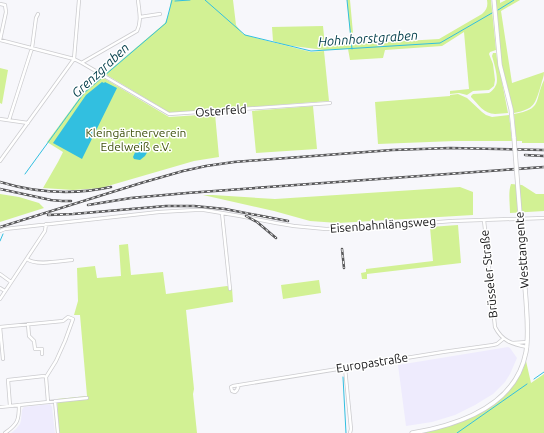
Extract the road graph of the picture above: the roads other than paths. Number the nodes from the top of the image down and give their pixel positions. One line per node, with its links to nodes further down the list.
1 (79, 0): 10 (street)
2 (138, 0): 7 (street)
3 (494, 0): 33 (main road, Westtangente, bridge)
4 (0, 4): 8 (street)
5 (38, 14): 9 (street)
6 (160, 14): 7 (street)
7 (140, 17): 11 (street)
8 (0, 40): 9 (street, Osterfeld)
9 (32, 48): 10 (street, Osterfeld); 14 (street)
10 (74, 59): 11 (street, Osterfeld); 15 (street)
11 (82, 63): 12 (street, Osterfeld)
12 (330, 103)
13 (0, 119): 14 (street)
14 (9, 120): 15 (street)
15 (28, 123): 16 (street)
16 (0, 161)
17 (222, 213): 19 (street, Eisenbahnlängsweg); 20 (street, Eisenbahnlängsweg); 27 (street)
18 (544, 218): 19 (street, Eisenbahnlängsweg)
19 (484, 220): 32 (street, Brüsseler Straße)
20 (46, 224): 21 (street, Eisenbahnlängsweg); 22 (street)
21 (0, 231)
22 (27, 259): 23 (street); 25 (street)
23 (72, 260)
24 (0, 274): 25 (street)
25 (11, 282): 28 (street)
26 (0, 288): 28 (street)
27 (230, 288)
28 (5, 291): 29 (street)
29 (0, 299)
30 (28, 324): 31 (street); 36 (street); 39 (street)
31 (0, 328): 37 (street)
32 (503, 339): 34 (street); 38 (street, Europastraße)
33 (527, 342): 34 (street); 35 (main road, Westtangente)
34 (512, 343): 35 (street)
35 (527, 347): 50 (main road, Westtangente)
36 (42, 354)
37 (3, 359)
38 (345, 368): 40 (street, Europastraße); 49 (street)
39 (46, 377): 43 (street); 45 (street)
40 (239, 385)
41 (87, 398): 42 (street)
42 (55, 401): 43 (street); 48 (street)
43 (48, 402): 44 (street)
44 (19, 405): 45 (street); 47 (street)
45 (10, 406): 46 (street)
46 (0, 407)
47 (5, 433)
48 (58, 433)
49 (351, 433)
50 (412, 433)

